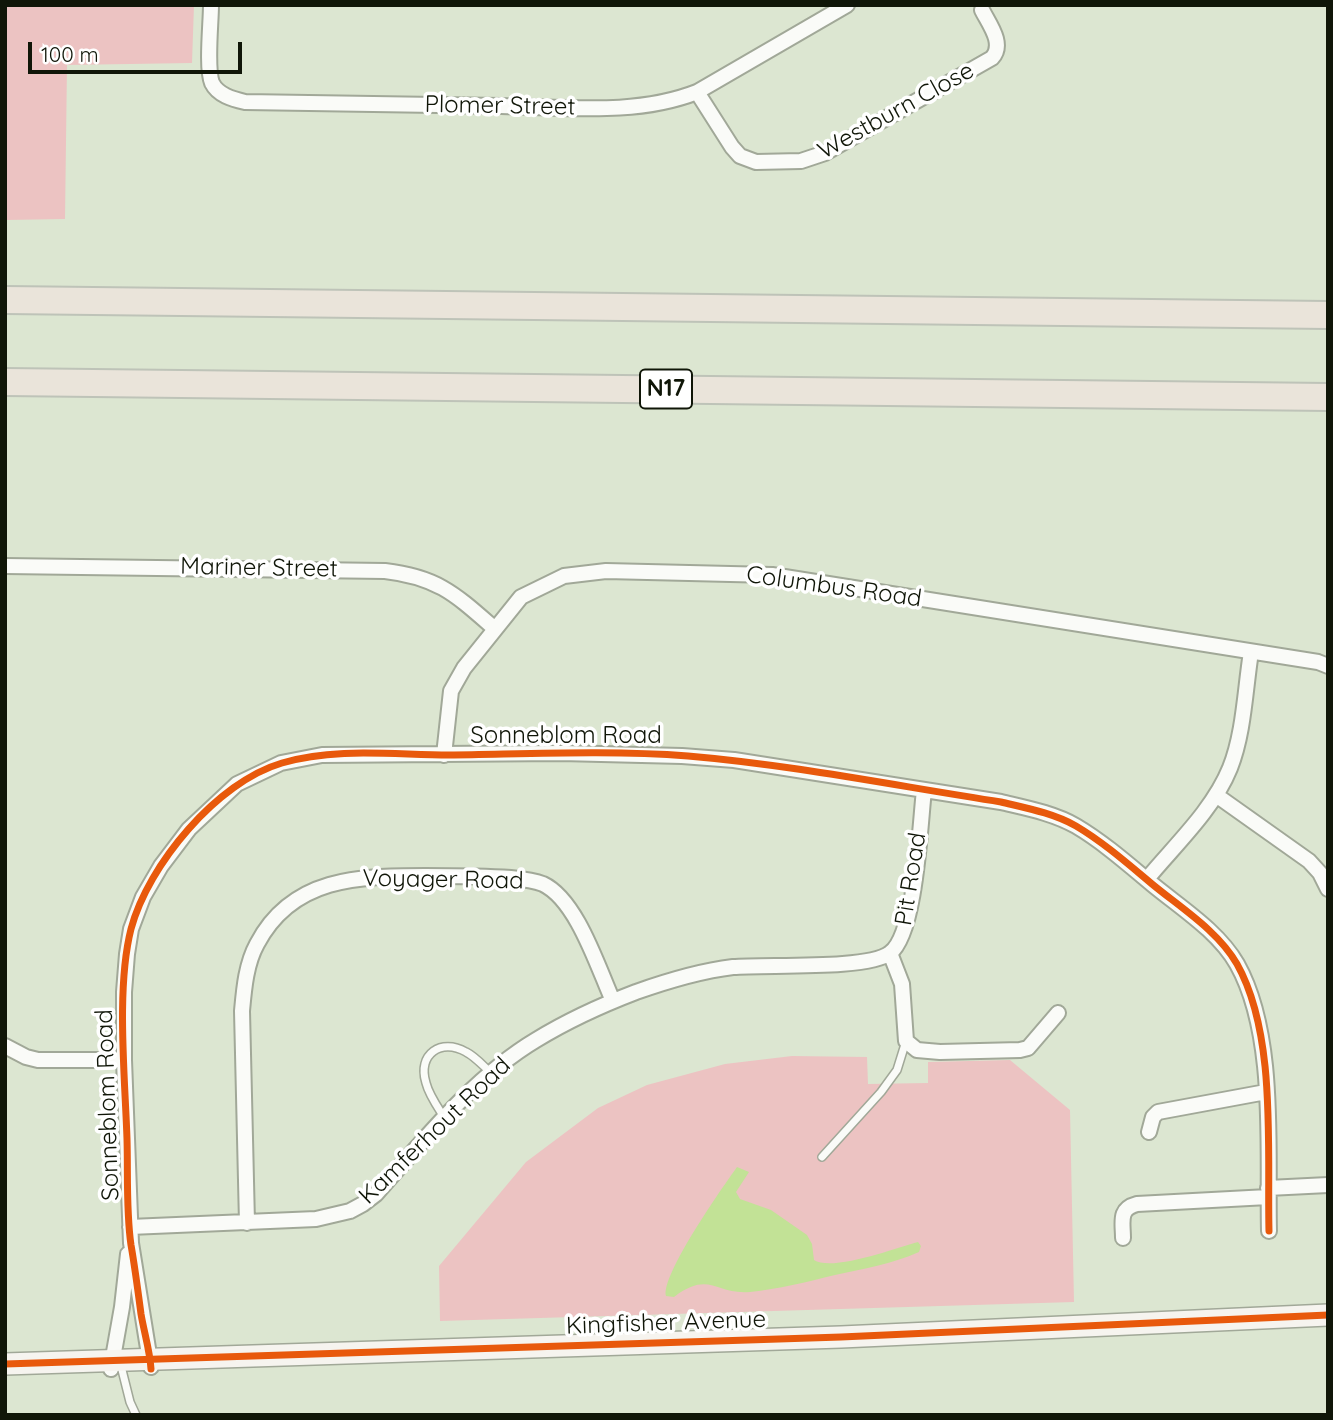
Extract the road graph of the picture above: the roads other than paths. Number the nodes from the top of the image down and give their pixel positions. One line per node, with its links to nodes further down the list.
1 (211, 5): 4 (street, Plomer Street)
2 (847, 5): 4 (street, Plomer Street)
3 (982, 10): 4 (street, Westburn Close)
4 (697, 92)
5 (5, 300): 6 (highway)
6 (1328, 315)
7 (5, 382): 8 (highway, N17)
8 (1328, 397)
9 (5, 565): 10 (street, Mariner Street)
10 (495, 629): 11 (street, Columbus Road); 13 (street, Columbus Road)
11 (1251, 652): 12 (street, Columbus Road); 15 (street)
12 (1328, 666)
13 (444, 755): 14 (street, Sonneblom Road); 23 (street, Sonneblom Road)
14 (924, 790): 16 (street, Sonneblom Road); 18 (street, Pit Road)
15 (1216, 795): 16 (street); 17 (street)
16 (1147, 879): 25 (street, Sonneblom Road)
17 (1328, 888)
18 (890, 953): 19 (street, Kamferhout Road); 21 (street, Pit Road)
19 (613, 1001): 24 (street, Kamferhout Road); 31 (street, Voyager Road)
20 (1058, 1013): 21 (street)
21 (906, 1041): 28 (lane)
22 (5, 1046): 23 (street)
23 (124, 1059): 32 (street, Sonneblom Road)
24 (491, 1073): 26 (street, Kamferhout Road); 26 (lane)
25 (1266, 1092): 27 (street); 30 (street, Sonneblom Road)
26 (444, 1117): 31 (street, Kamferhout Road)
27 (1149, 1132)
28 (822, 1157)
29 (1328, 1185): 30 (street)
30 (1268, 1193): 33 (street, Sonneblom Road); 34 (street)
31 (247, 1223): 32 (street, Kamferhout Road)
32 (130, 1227): 35 (street, Sonneblom Road)
33 (1269, 1231)
34 (1123, 1238)
35 (131, 1243): 39 (street, Sonneblom Road); 40 (street, Sonneblom Road)
36 (1328, 1315): 39 (street, Kingfisher Avenue)
37 (1328, 1329): 39 (street, Kingfisher Avenue)
38 (5, 1364): 40 (street, Kingfisher Avenue)
39 (151, 1365): 40 (street, Kingfisher Avenue)
40 (115, 1367): 41 (street, Kingfisher Avenue); 42 (lane)
41 (5, 1373)
42 (136, 1415)

